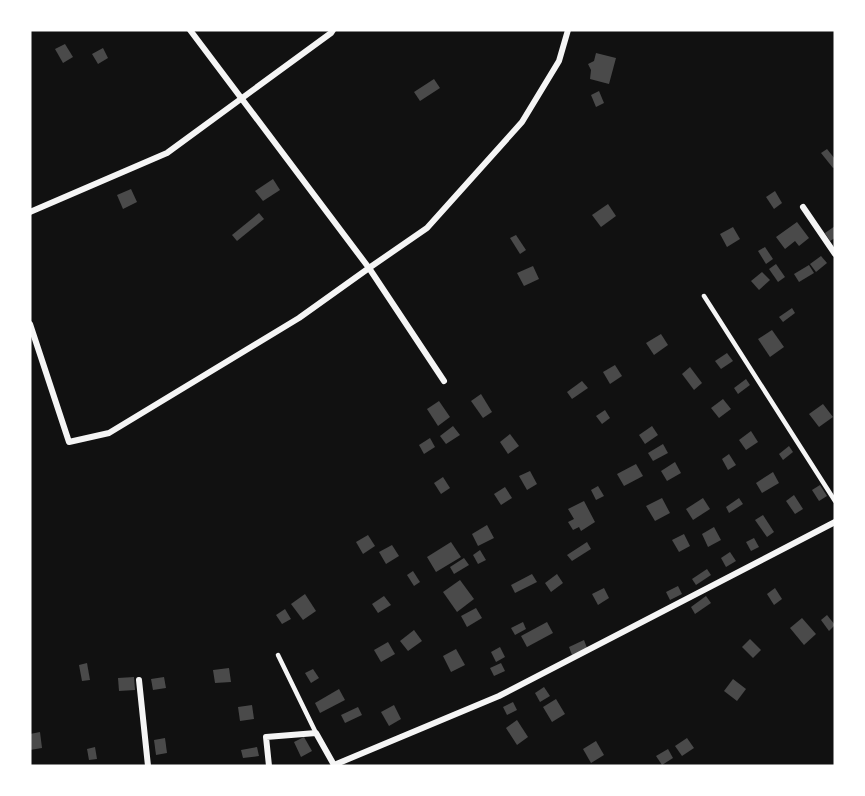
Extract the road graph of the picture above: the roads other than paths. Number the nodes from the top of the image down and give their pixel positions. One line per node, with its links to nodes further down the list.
1 (190, 30): 4 (street)
2 (333, 30): 4 (street)
3 (568, 30): 8 (street)
4 (240, 99): 6 (street); 8 (street)
5 (803, 207): 7 (street)
6 (30, 212)
7 (835, 254)
8 (369, 268): 10 (street); 11 (street)
9 (704, 296): 12 (lane)
10 (30, 324)
11 (444, 381)
12 (835, 501)
13 (835, 522): 16 (street)
14 (278, 655): 16 (lane)
15 (139, 680): 17 (street)
16 (316, 733): 18 (street)
17 (148, 766)
18 (268, 766)

